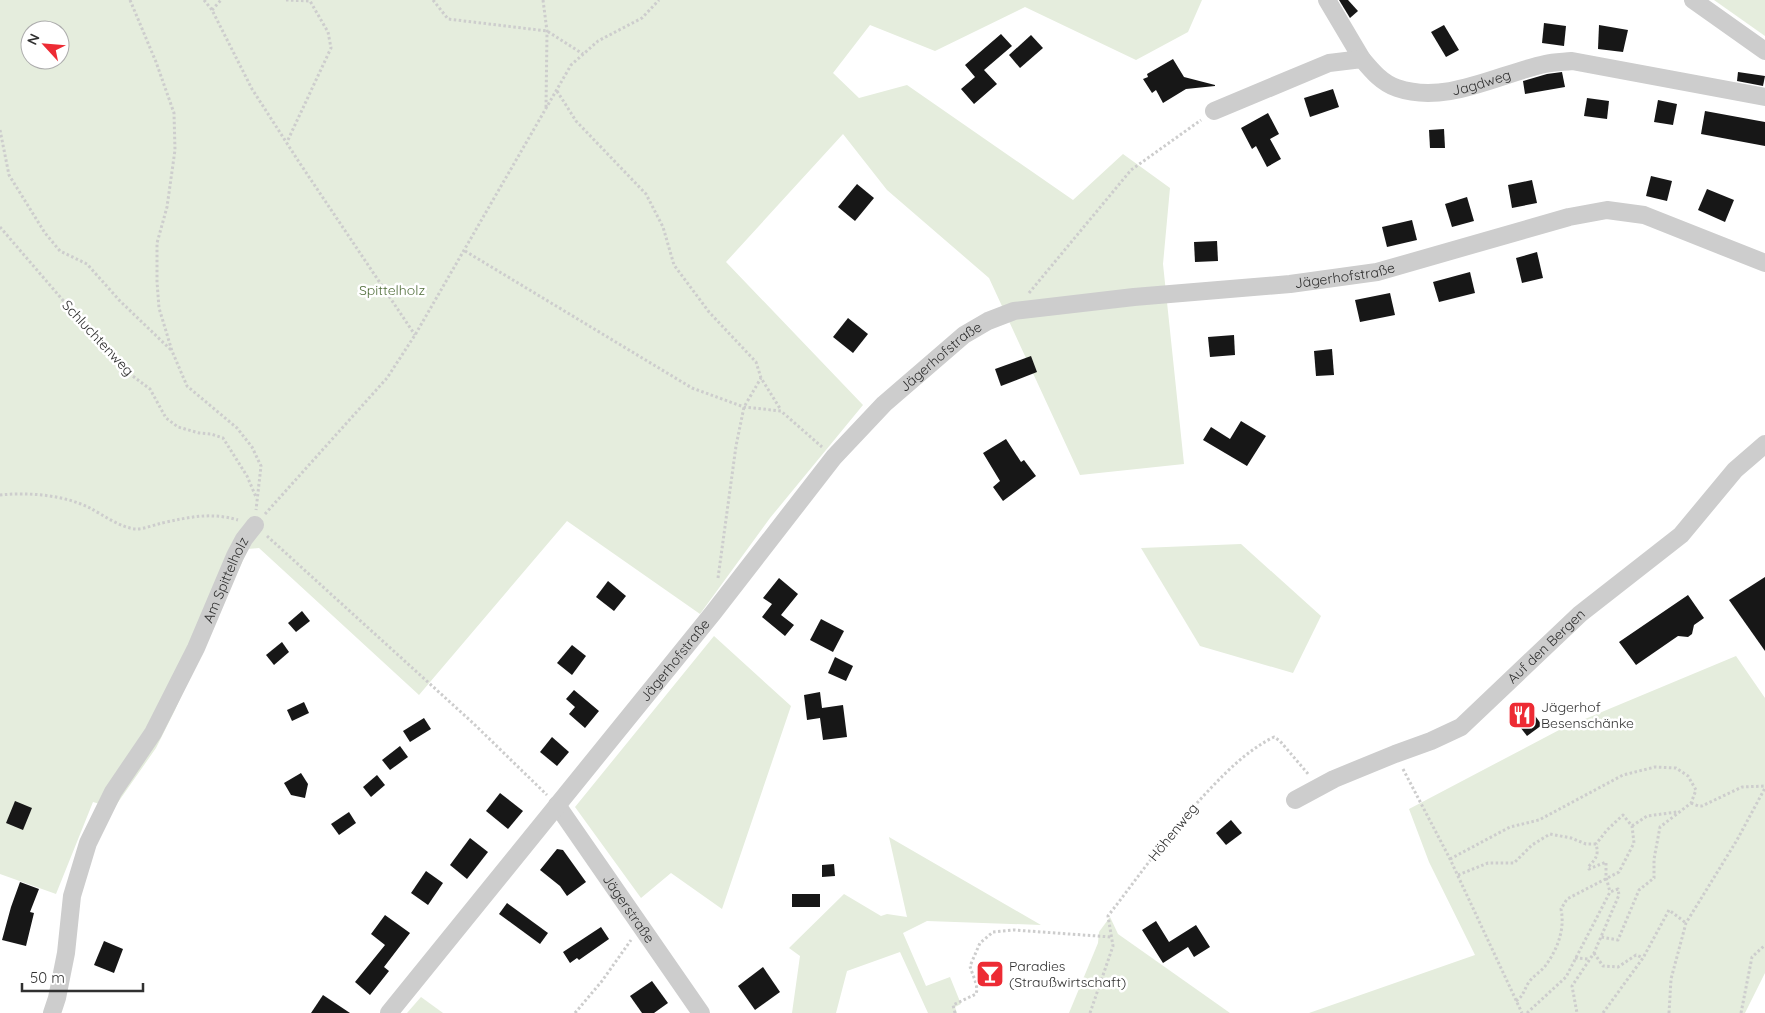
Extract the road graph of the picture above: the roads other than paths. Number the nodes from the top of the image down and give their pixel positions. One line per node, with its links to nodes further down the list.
1 (1327, 0): 4 (street)
2 (1693, 0): 3 (street)
3 (1765, 51)
4 (1362, 59): 5 (street, Jagdweg); 6 (street)
5 (1765, 97)
6 (1214, 111)
7 (1765, 263): 11 (street, Jägerhofstraße)
8 (1765, 444): 10 (street, Auf den Bergen)
9 (255, 525): 12 (street, Am Spittelholz)
10 (1295, 800)
11 (557, 805): 13 (street, Jägerhofstraße); 14 (street, Jägerstraße)
12 (52, 1013)
13 (389, 1013)
14 (701, 1013)

